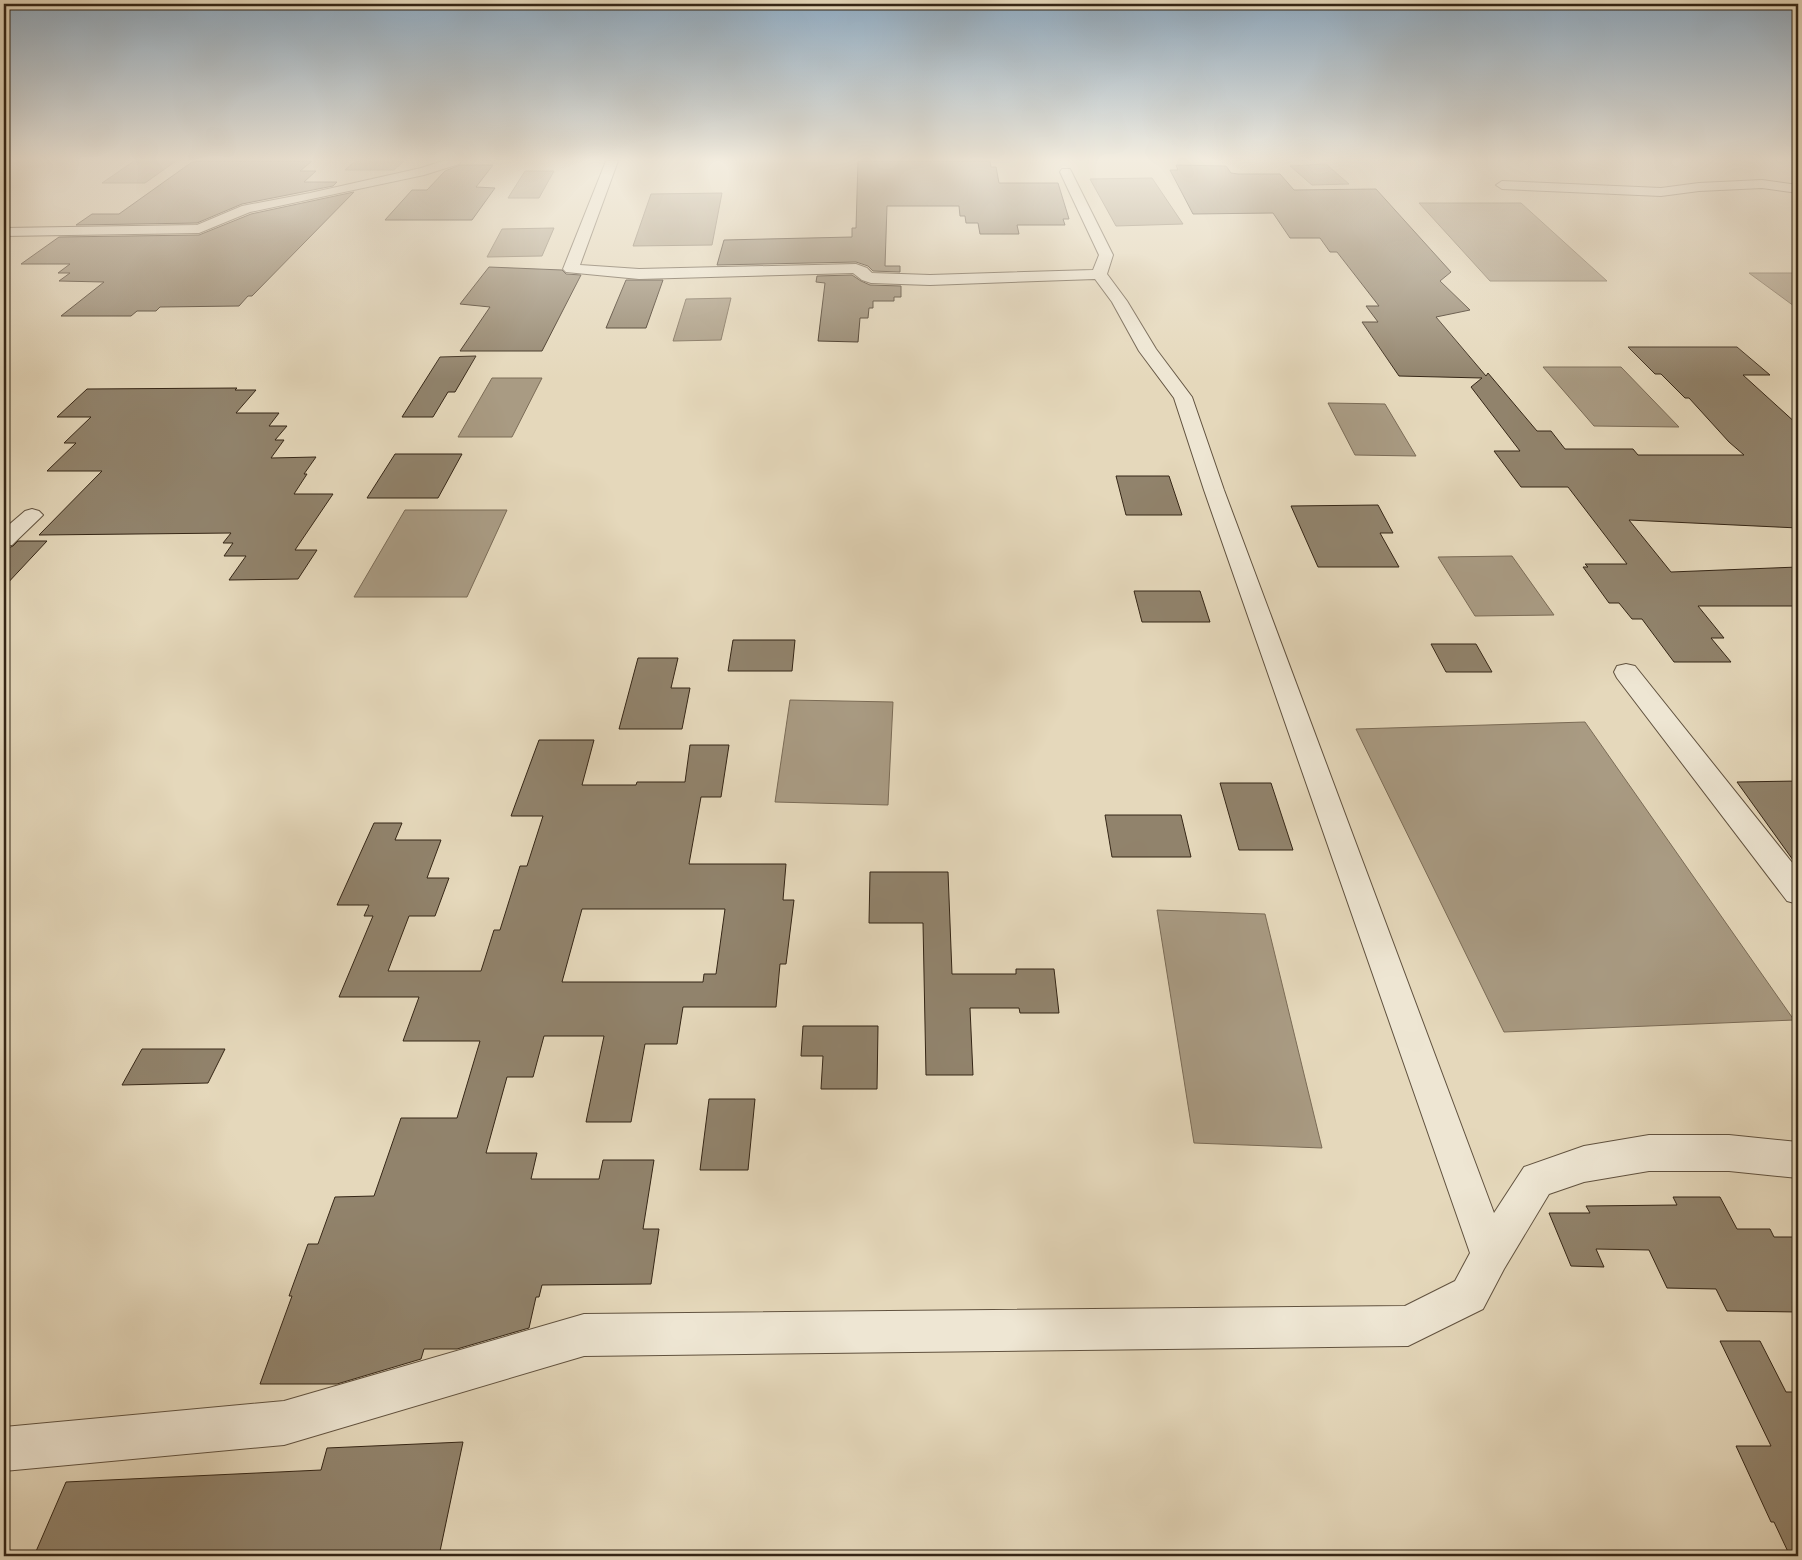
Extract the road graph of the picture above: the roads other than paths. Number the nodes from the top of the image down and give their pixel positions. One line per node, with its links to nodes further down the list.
1 (584, 234): 3 (street)
2 (1096, 234): 3 (street)
3 (1099, 274): 9 (street)
4 (32, 515): 5 (street)
5 (4, 540)
6 (1626, 672): 7 (street)
7 (1798, 892)
8 (1798, 1160): 9 (street)
9 (1490, 1255): 10 (street)
10 (4, 1449)

